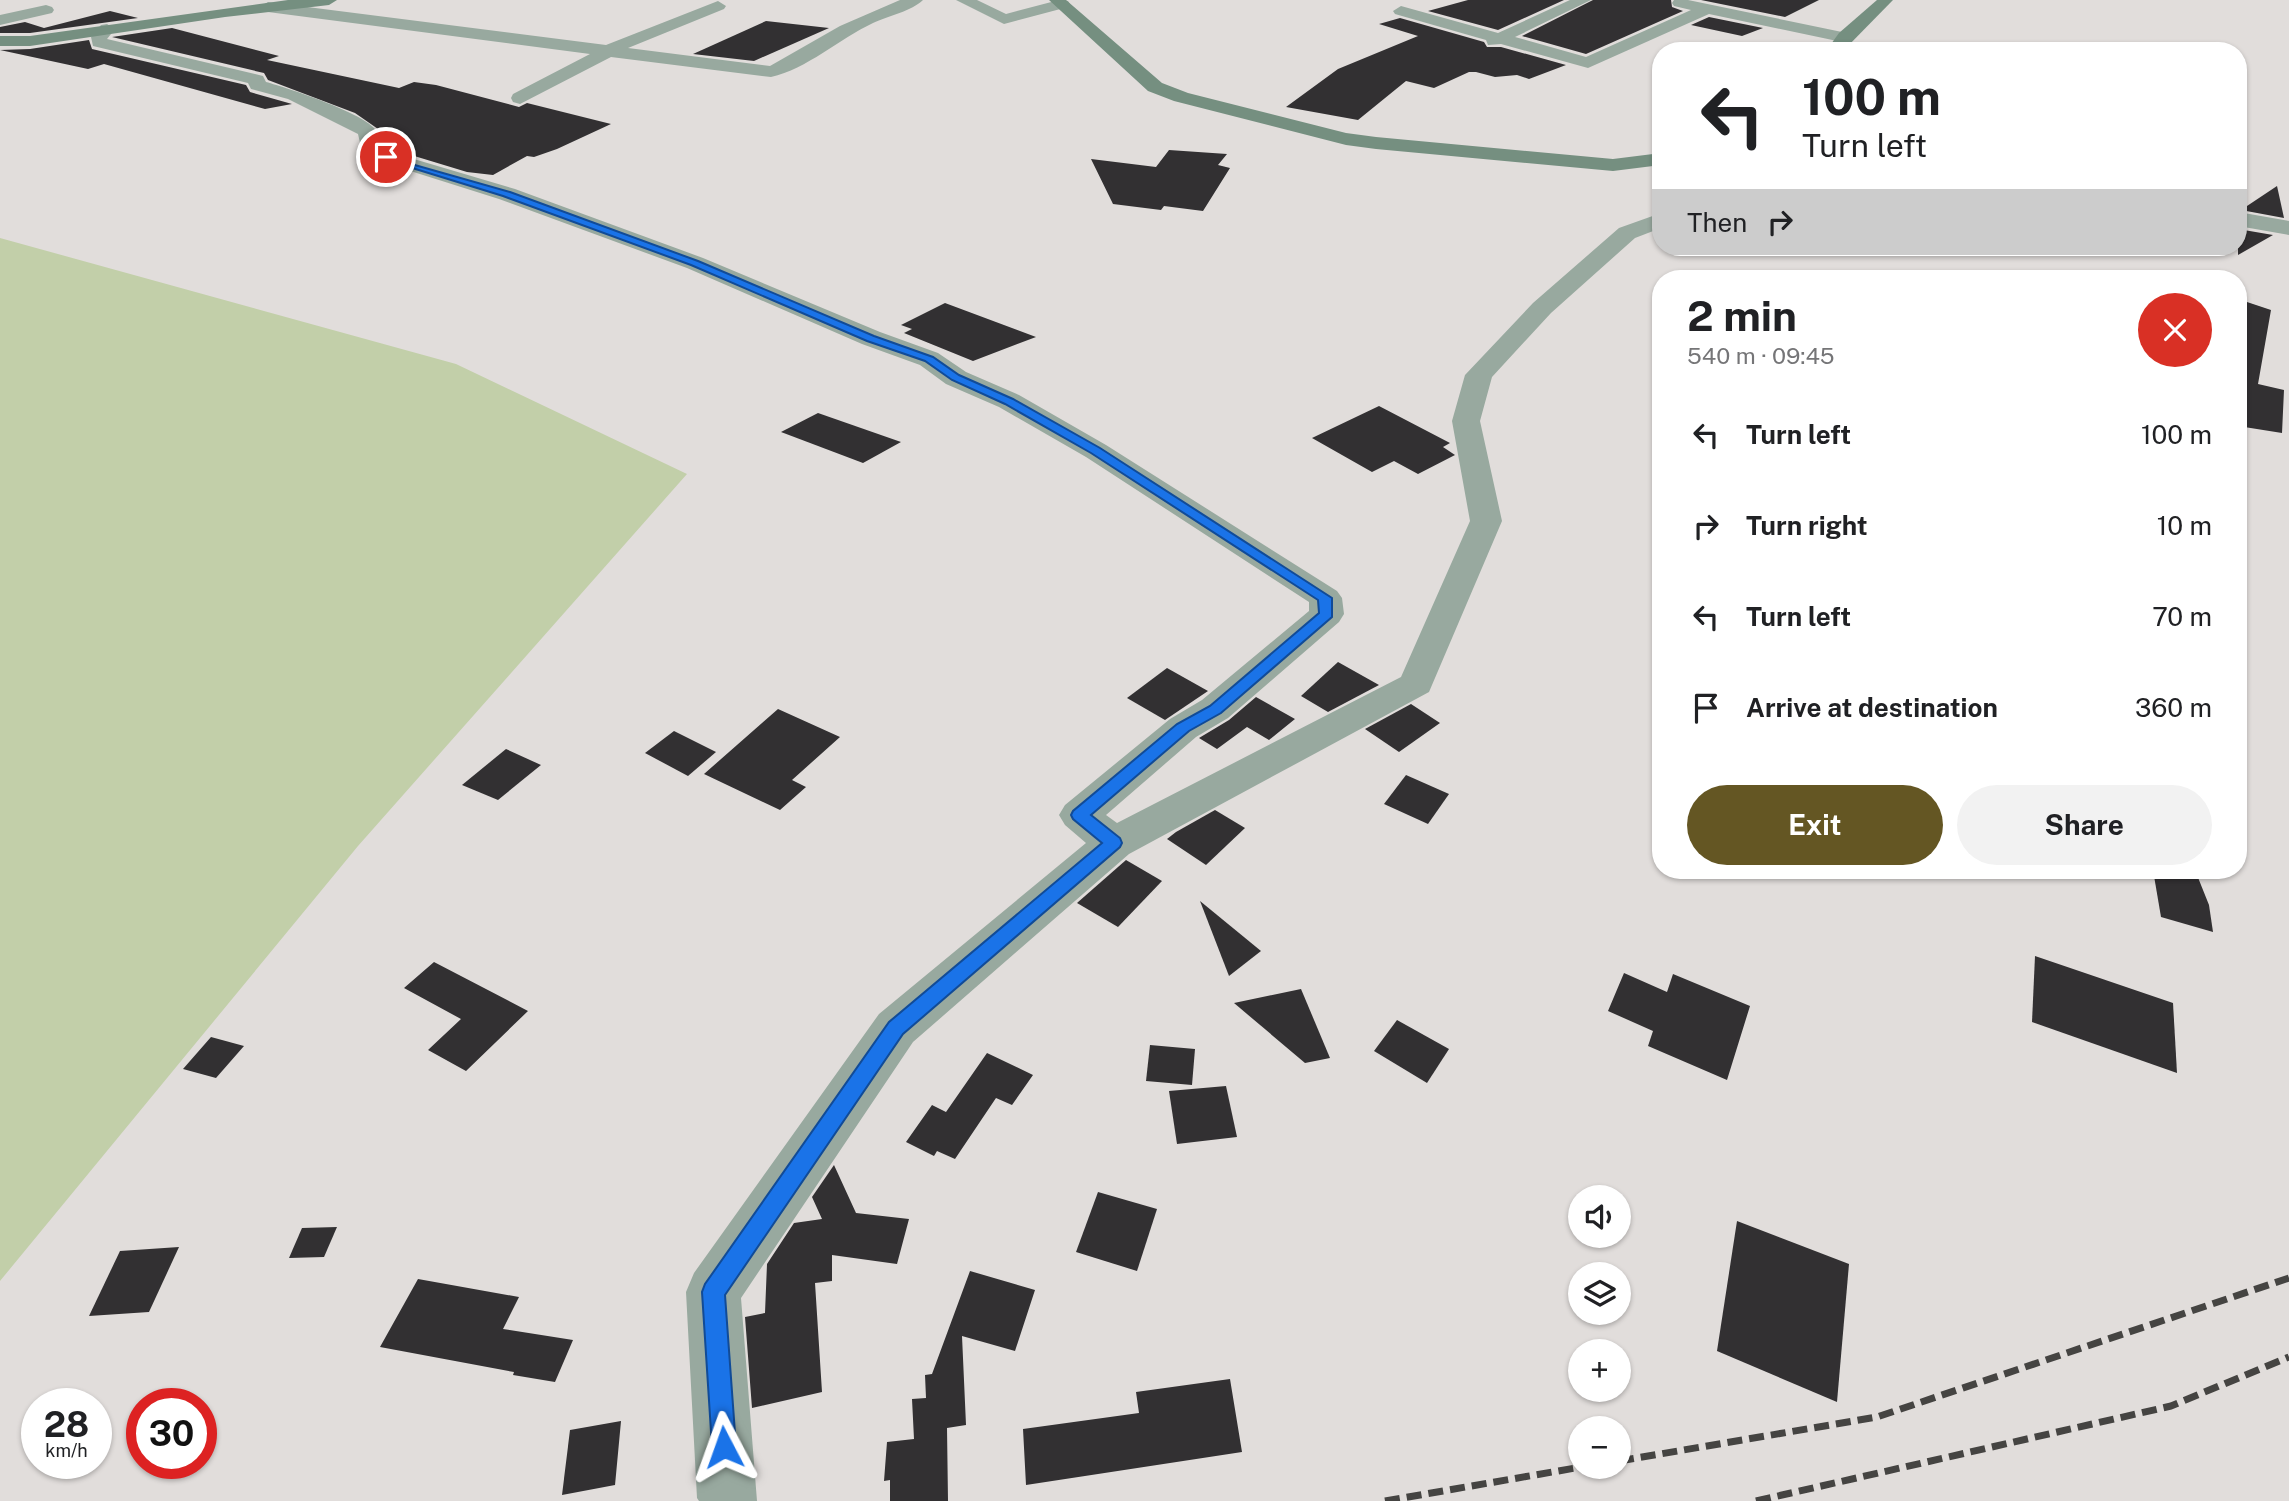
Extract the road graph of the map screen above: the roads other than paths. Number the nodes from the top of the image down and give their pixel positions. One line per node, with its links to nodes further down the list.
1 (329, 0): 10 (main road)
2 (915, 0): 19 (street)
3 (964, 0): 7 (street)
4 (1583, 0): 15 (street)
5 (1664, 0): 11 (street)
6 (1885, 0): 18 (main road)
7 (1060, 2): 21 (main road)
8 (1426, 4): 15 (street)
9 (718, 6): 19 (street)
10 (268, 7): 14 (main road); 19 (street)
11 (1706, 9): 15 (street); 17 (street)
12 (46, 10): 13 (street)
13 (0, 20)
14 (107, 29): 16 (main road); 25 (street)
15 (1497, 39)
16 (1, 41)
17 (1830, 42)
18 (1840, 42)
19 (610, 51): 20 (street)
20 (520, 97)
21 (1652, 160)
22 (2247, 221): 24 (street)
23 (1652, 223): 25 (street)
24 (2289, 228)
25 (1114, 843): 26 (street)
26 (728, 1499)

